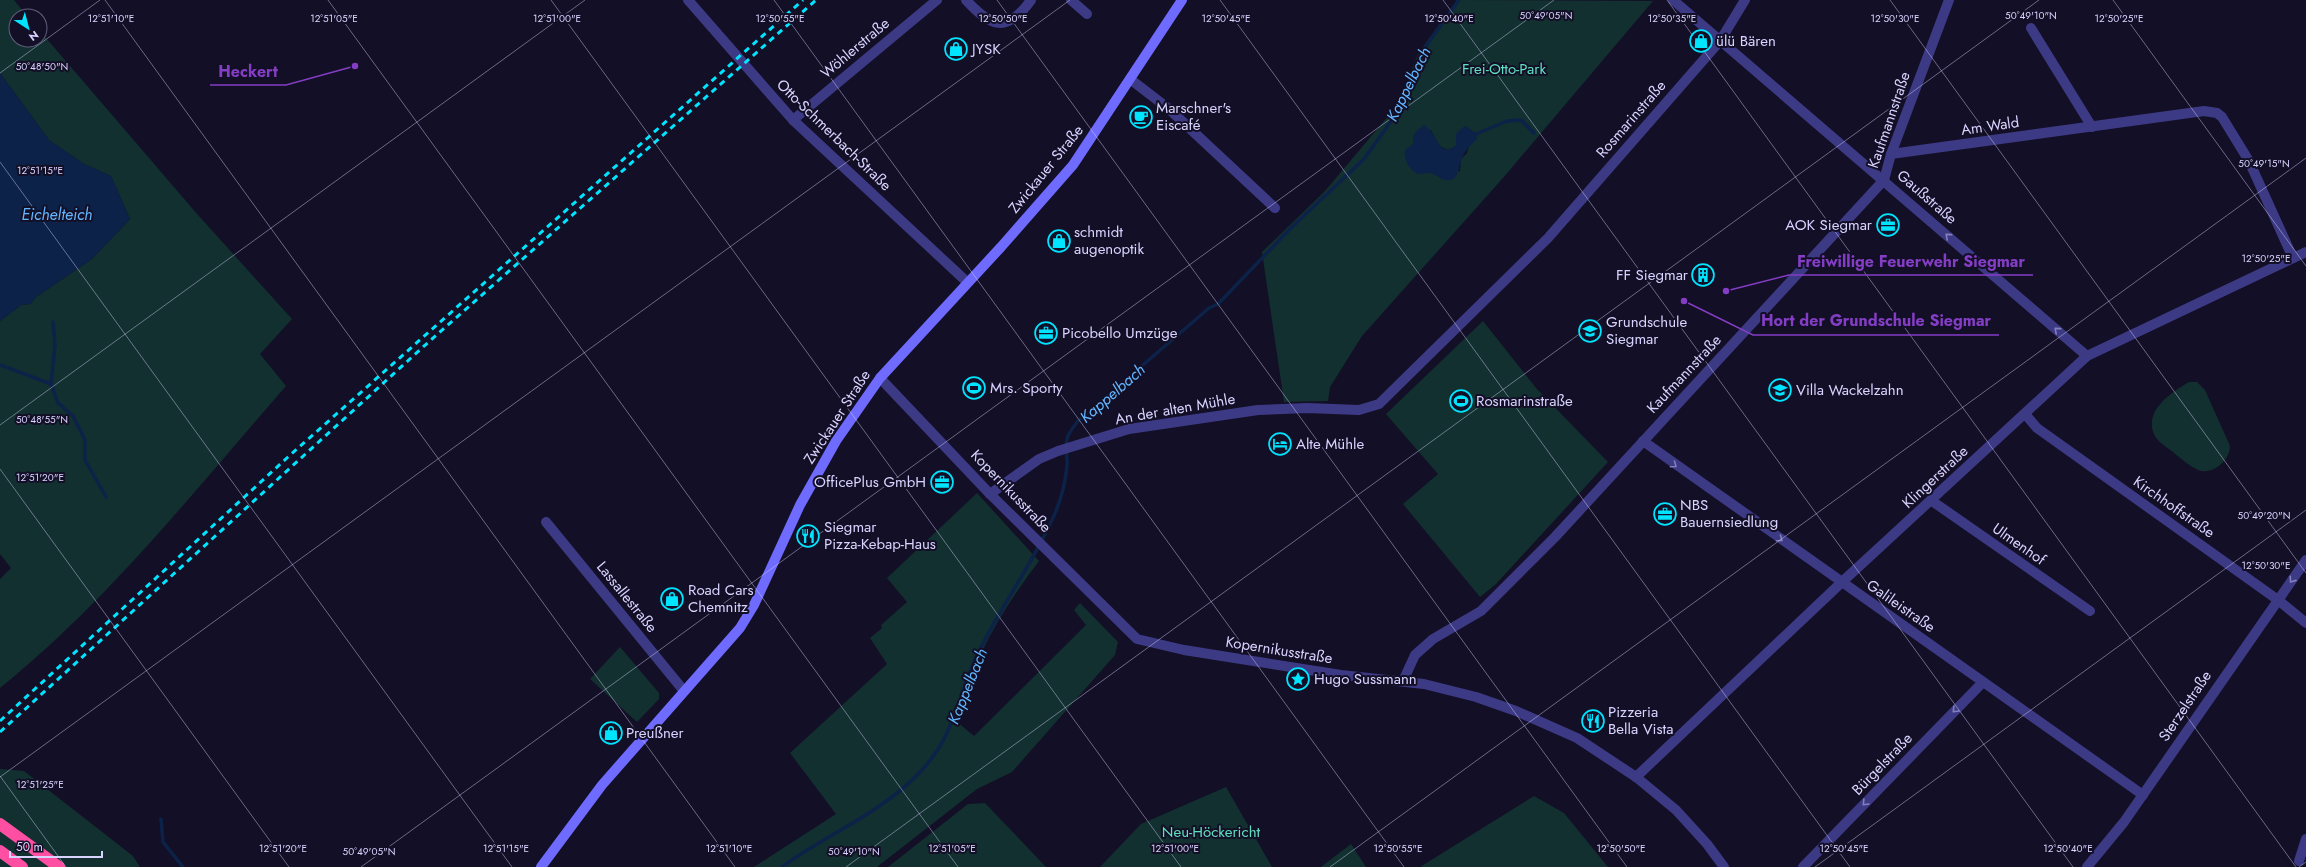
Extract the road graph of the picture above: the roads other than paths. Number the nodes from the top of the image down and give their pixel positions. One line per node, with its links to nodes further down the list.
1 (688, 0): 14 (street, Otto-Schmerbach-Straße)
2 (937, 0): 14 (street, Wöhlerstraße)
3 (966, 0): 4 (street)
4 (1030, 0)
5 (1071, 0): 10 (street)
6 (1182, 0): 13 (main road, Zwickauer Straße)
7 (1673, 0): 12 (street, Gaußstraße)
8 (1745, 0): 12 (street, Rosmarinstraße)
9 (1949, 0): 16 (street, Kaufmannstraße)
10 (1087, 14)
11 (2032, 28): 15 (street)
12 (1720, 41): 17 (street, Gaußstraße); 24 (street, Rosmarinstraße)
13 (1130, 79): 18 (street); 21 (main road, Zwickauer Straße)
14 (793, 120): 21 (street, Otto-Schmerbach-Straße)
15 (2092, 126): 16 (street, Am Wald); 20 (street, Am Wald)
16 (1891, 154): 17 (street, Kaufmannstraße)
17 (1884, 180): 22 (street, Gaußstraße, one-way to 17); 26 (street, Kaufmannstraße)
18 (1275, 208)
19 (2306, 252): 20 (street, Klingerstraße)
20 (2293, 258): 22 (street, Klingerstraße)
21 (967, 282): 23 (main road, Zwickauer Straße)
22 (2087, 356): 25 (street, Klingerstraße)
23 (880, 378): 27 (street, Kopernikusstraße); 37 (main road, Zwickauer Straße)
24 (1333, 408): 27 (street, An der alten Mühle)
25 (2025, 414): 28 (street, Klingerstraße); 32 (street, Kirchhoffstraße)
26 (1643, 441): 31 (street, Galileistraße, one-way to 31); 35 (street, Kaufmannstraße)
27 (990, 494): 35 (street, Kopernikusstraße)
28 (1932, 501): 31 (street, Klingerstraße); 33 (street, Ulmenhof)
29 (546, 522): 37 (street, Lassallestraße)
30 (2306, 560): 32 (street, Sterzelstraße, one-way to 32)
31 (1842, 582): 36 (street, Galileistraße); 38 (street, Klingerstraße)
32 (2278, 600): 34 (street, Kirchhoffstraße); 39 (street, Sterzelstraße)
33 (2090, 611)
34 (2306, 623)
35 (1403, 681): 38 (street, Kopernikusstraße)
36 (1982, 682): 39 (street, Galileistraße); 48 (street, Bürgelstraße, one-way to 48)
37 (684, 691): 46 (main road, Zwickauer Straße)
38 (1636, 777): 47 (street, Kopernikusstraße)
39 (2142, 795): 49 (street, Sterzelstraße)
40 (0, 824): 45 (highway)
41 (2306, 839): 43 (street)
42 (0, 851): 44 (highway)
43 (2299, 861)
44 (22, 867)
45 (59, 867)
46 (541, 867)
47 (1724, 867)
48 (1803, 867)
49 (2087, 867)

